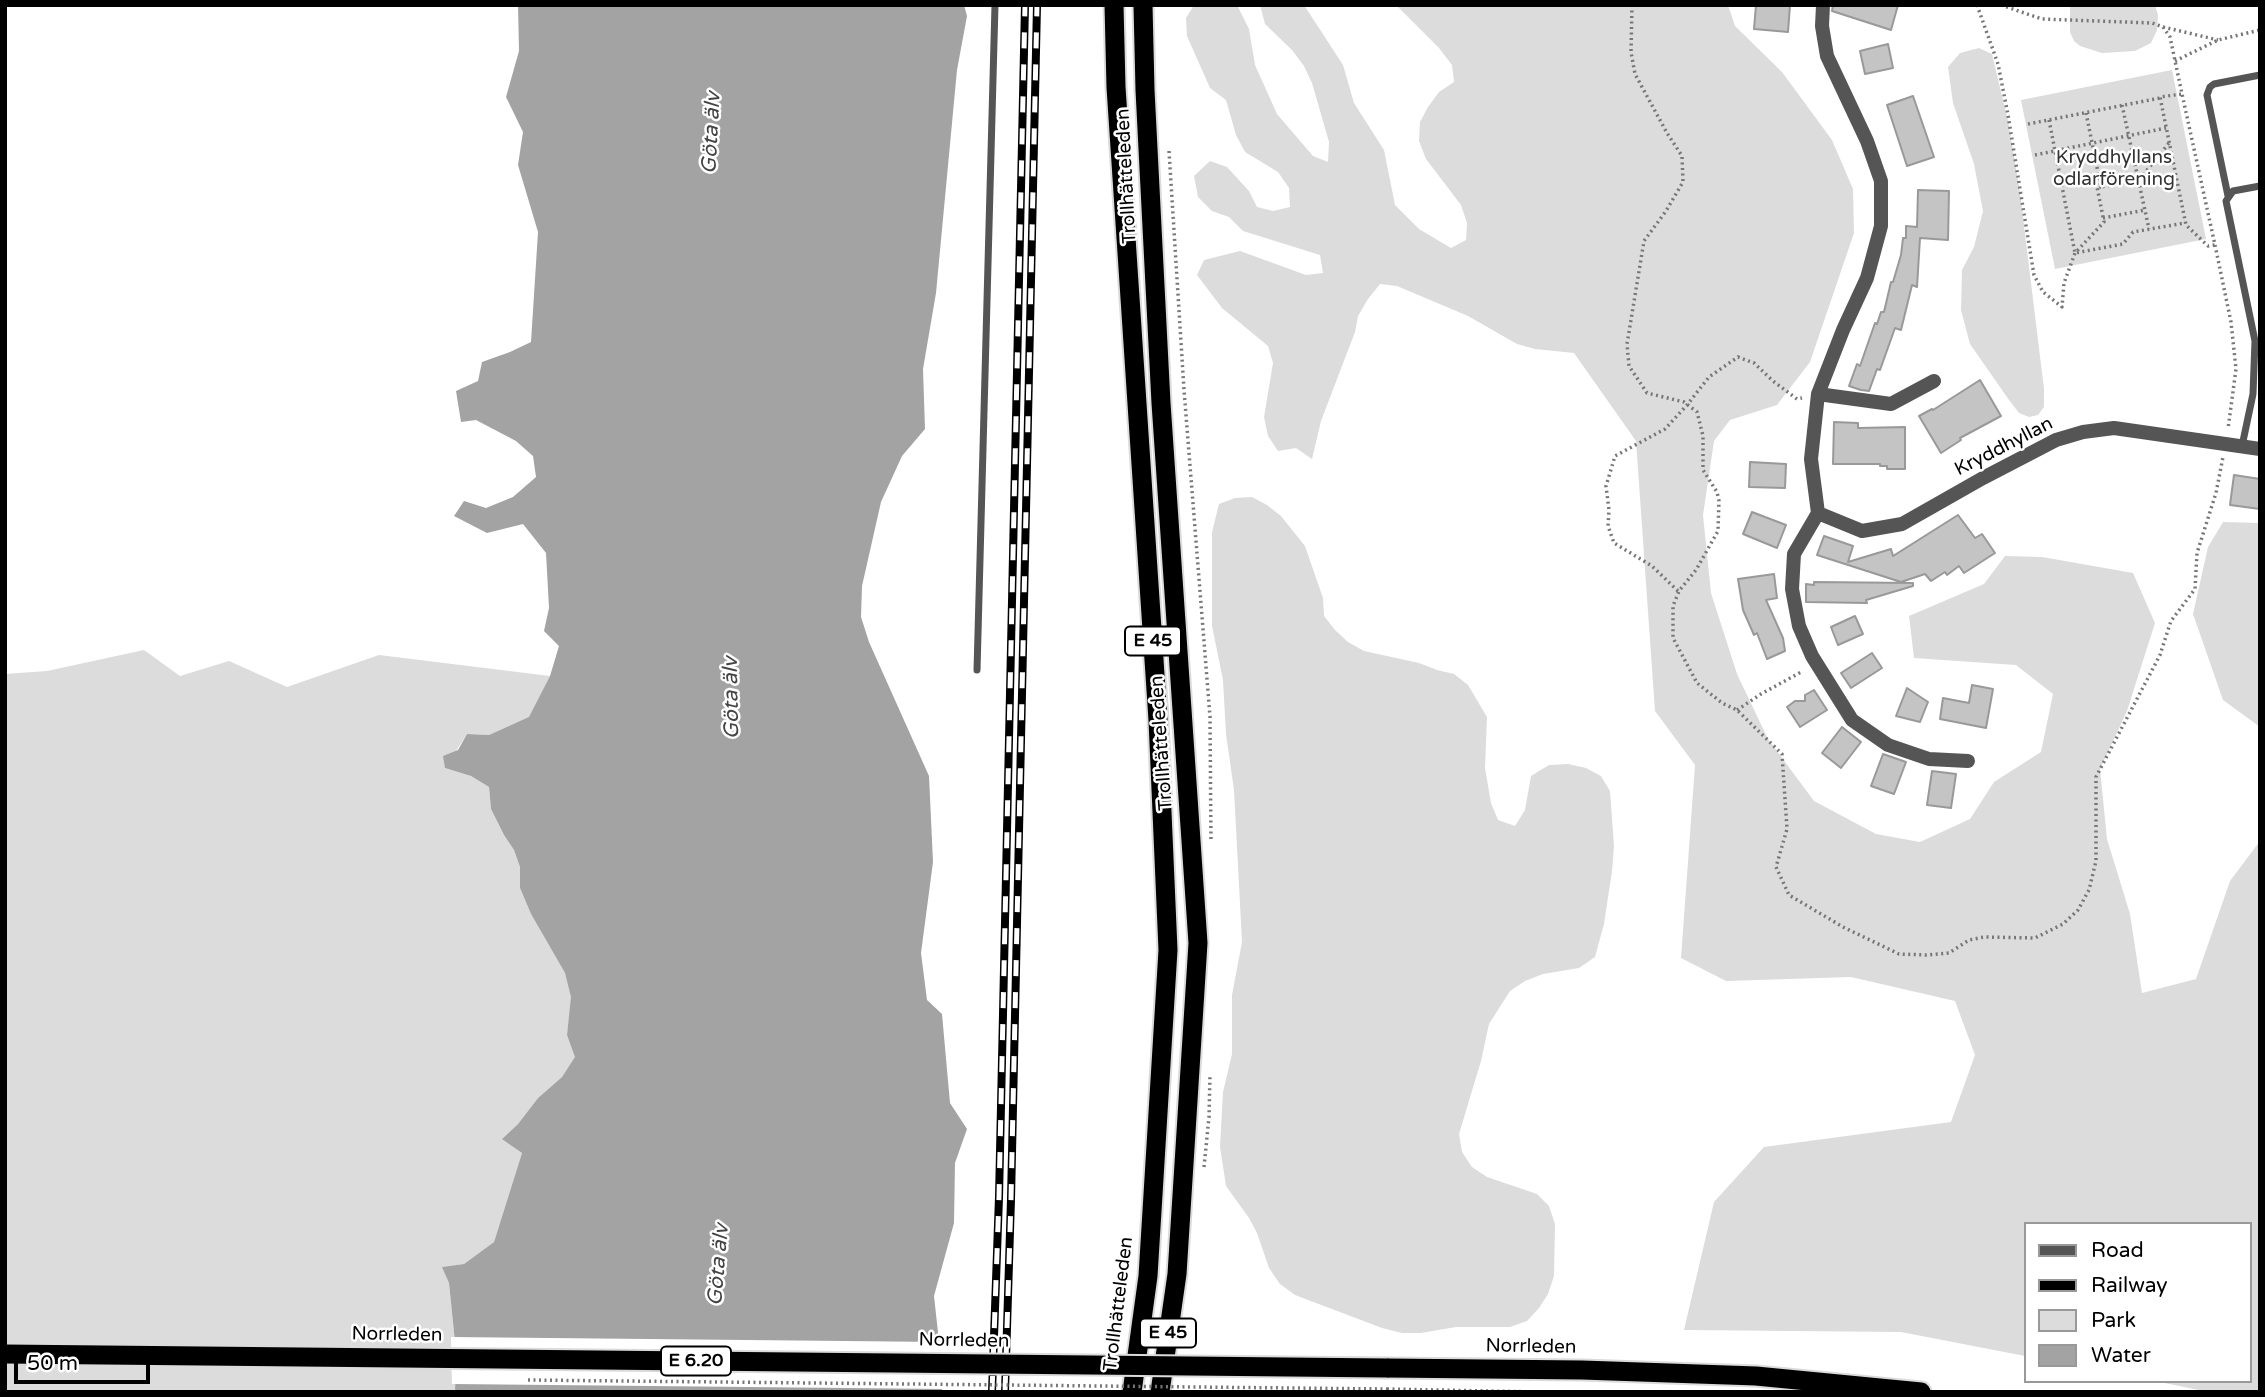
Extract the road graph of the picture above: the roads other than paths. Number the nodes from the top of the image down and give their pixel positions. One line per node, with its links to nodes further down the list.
1 (995, 5): 13 (lane)
2 (1114, 5): 16 (highway, Trollhätteleden / E 45)
3 (1143, 5): 17 (highway, Trollhätteleden / E 45)
4 (1823, 5): 9 (street)
5 (2260, 75): 7 (lane)
6 (2260, 186): 7 (lane)
7 (2228, 196): 10 (lane)
8 (1934, 380): 9 (street)
9 (1818, 394): 12 (street)
10 (2242, 446): 11 (street, Kryddhyllan); 12 (street, Kryddhyllan)
11 (2260, 449)
12 (1818, 513): 14 (street)
13 (977, 670)
14 (1968, 761)
15 (5, 1353): 18 (highway, Norrleden / E 6.20, bridge)
16 (1132, 1392)
17 (1160, 1392)
18 (1921, 1392)

